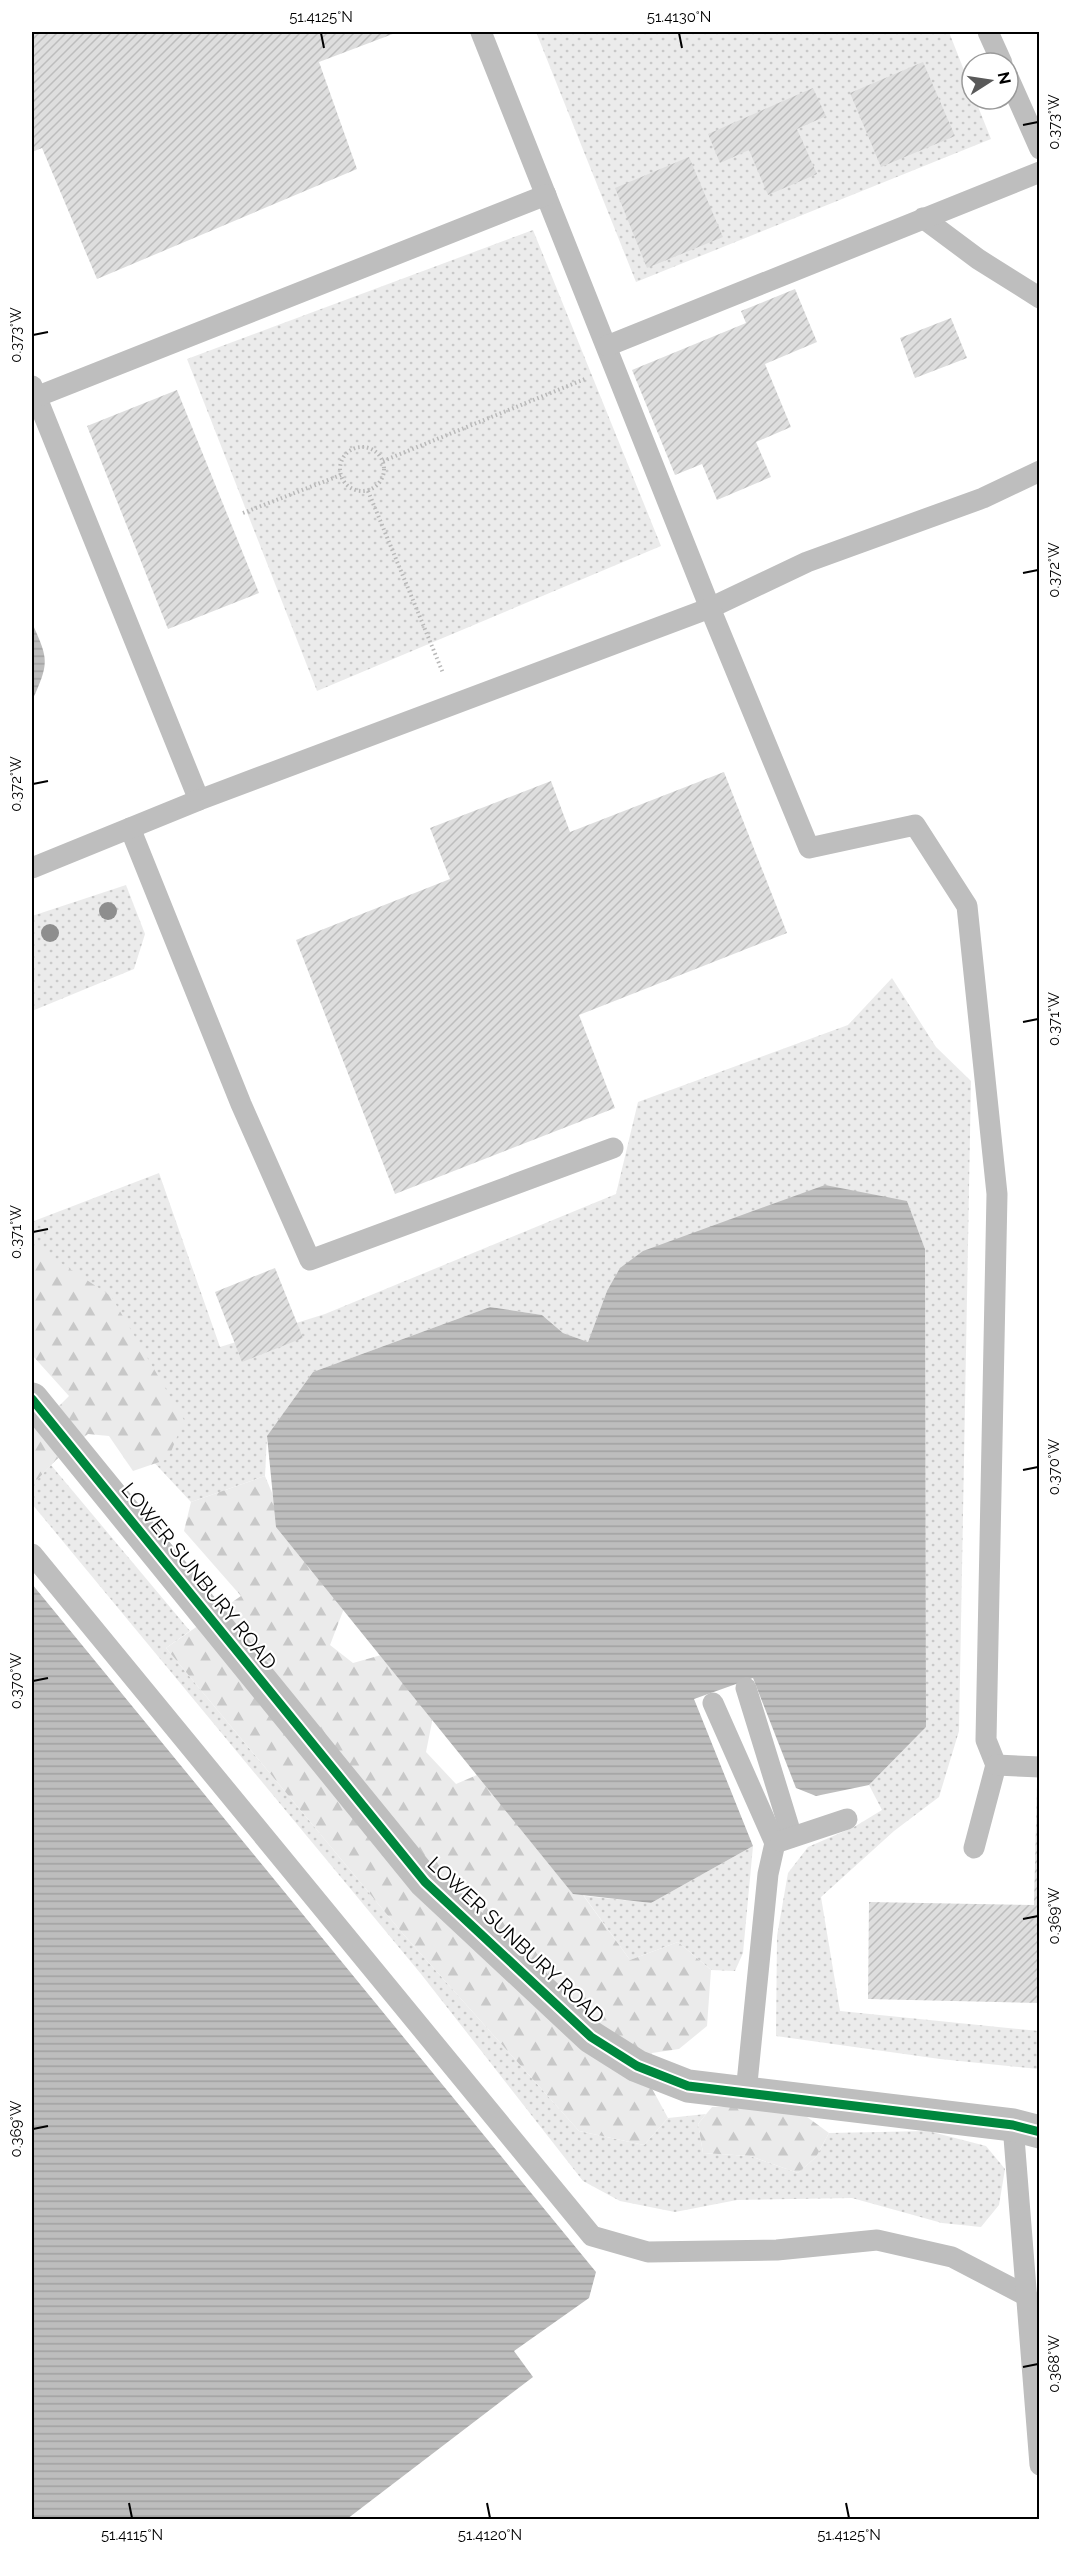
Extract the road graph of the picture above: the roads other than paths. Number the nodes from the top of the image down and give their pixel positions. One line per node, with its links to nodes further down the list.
1 (481, 32): 7 (lane)
2 (988, 32): 3 (lane)
3 (997, 51)
4 (1020, 104): 5 (lane)
5 (1040, 149)
6 (1040, 172): 8 (lane)
7 (546, 195): 10 (lane); 11 (lane)
8 (923, 218): 9 (lane); 10 (lane)
9 (1040, 298)
10 (607, 345): 13 (lane)
11 (34, 391): 14 (lane)
12 (1040, 471): 13 (lane)
13 (710, 608): 14 (lane); 22 (lane)
14 (199, 800): 15 (lane)
15 (130, 828): 16 (lane); 17 (lane)
16 (32, 868)
17 (614, 1148)
18 (32, 1399): 27 (street, LOWER SUNBURY ROAD)
19 (32, 1554): 29 (lane)
20 (746, 1688): 25 (lane)
21 (713, 1703): 25 (lane)
22 (996, 1765): 23 (lane); 26 (lane)
23 (1040, 1767)
24 (847, 1819): 25 (lane)
25 (784, 1840): 27 (lane)
26 (974, 1848)
27 (746, 2093): 28 (street, LOWER SUNBURY ROAD)
28 (1026, 2129): 29 (lane)
29 (1027, 2296): 30 (lane)
30 (1040, 2465)

